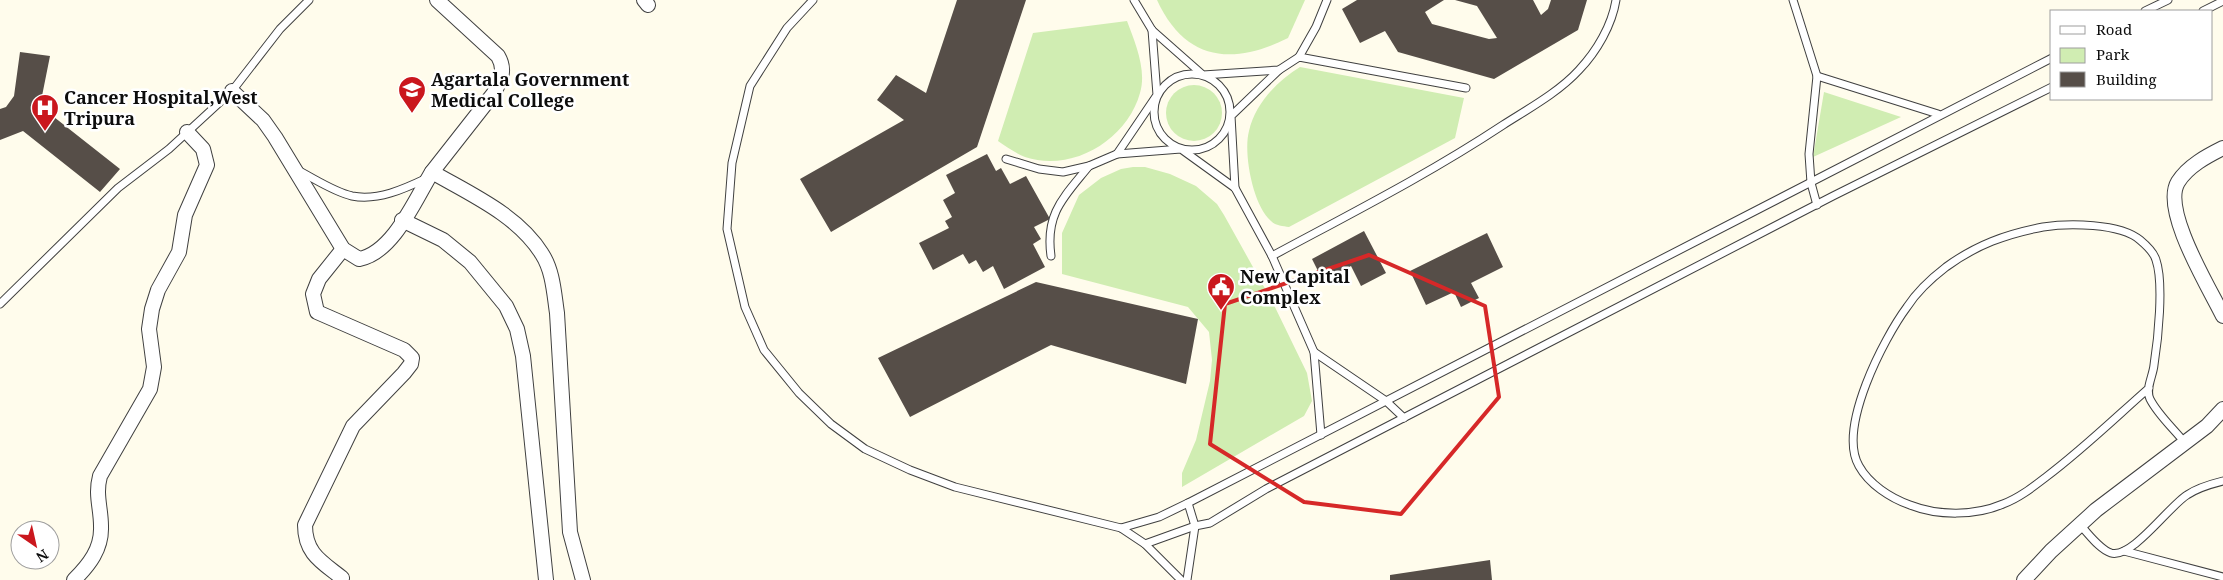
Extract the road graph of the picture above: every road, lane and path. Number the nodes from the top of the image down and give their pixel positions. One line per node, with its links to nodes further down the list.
1 (309, 0): 20 (lane)
2 (437, 0): 31 (street)
3 (813, 0): 52 (lane)
4 (1134, 0): 12 (lane)
5 (1327, 0): 13 (lane)
6 (1616, 0): 38 (lane)
7 (1793, 0): 17 (lane)
8 (2168, 0): 10 (lane)
9 (2223, 1): 11 (lane)
10 (2147, 10)
11 (2205, 10)
12 (1152, 30): 16 (lane); 21 (lane)
13 (1299, 57): 15 (lane); 18 (lane)
14 (2050, 59): 22 (lane)
15 (1279, 70): 16 (lane); 23 (lane)
16 (1203, 75): 21 (lane); 23 (lane)
17 (1817, 76): 22 (lane); 32 (lane)
18 (1466, 88)
19 (2050, 88): 34 (lane)
20 (232, 91): 24 (lane); 30 (street)
21 (1157, 95): 26 (lane); 27 (lane)
22 (1938, 114): 32 (lane)
23 (1231, 116): 26 (lane); 33 (lane)
24 (187, 132): 39 (lane); 58 (street)
25 (2223, 148): 40 (street)
26 (1181, 149): 27 (lane); 33 (lane)
27 (1117, 154): 29 (lane)
28 (1006, 159): 29 (lane)
29 (1089, 166): 37 (lane)
30 (296, 170): 31 (lane); 36 (street)
31 (430, 174): 35 (street); 59 (street)
32 (1811, 183): 34 (lane); 43 (lane)
33 (1235, 188): 38 (lane)
34 (1817, 205): 45 (lane)
35 (402, 220): 36 (street); 57 (street)
36 (343, 249): 56 (street)
37 (1050, 256)
38 (1272, 256): 41 (lane)
39 (0, 304)
40 (2223, 316)
41 (1314, 352): 43 (lane); 46 (lane)
42 (2149, 388): 42 (lane); 47 (lane)
43 (1386, 401): 45 (lane); 46 (lane)
44 (2223, 409): 47 (street)
45 (1404, 418): 51 (lane)
46 (1321, 435): 49 (lane)
47 (2185, 443): 50 (street)
48 (2223, 481): 54 (lane)
49 (1188, 503): 51 (lane); 52 (lane)
50 (2080, 524): 54 (lane); 62 (street)
51 (1195, 526): 53 (lane); 61 (lane)
52 (1121, 528): 53 (lane)
53 (1145, 544): 60 (lane)
54 (2124, 551): 55 (lane)
55 (2223, 577)
56 (339, 579)
57 (543, 579)
58 (74, 580)
59 (583, 580)
60 (1181, 580)
61 (1187, 580)
62 (2024, 580)

